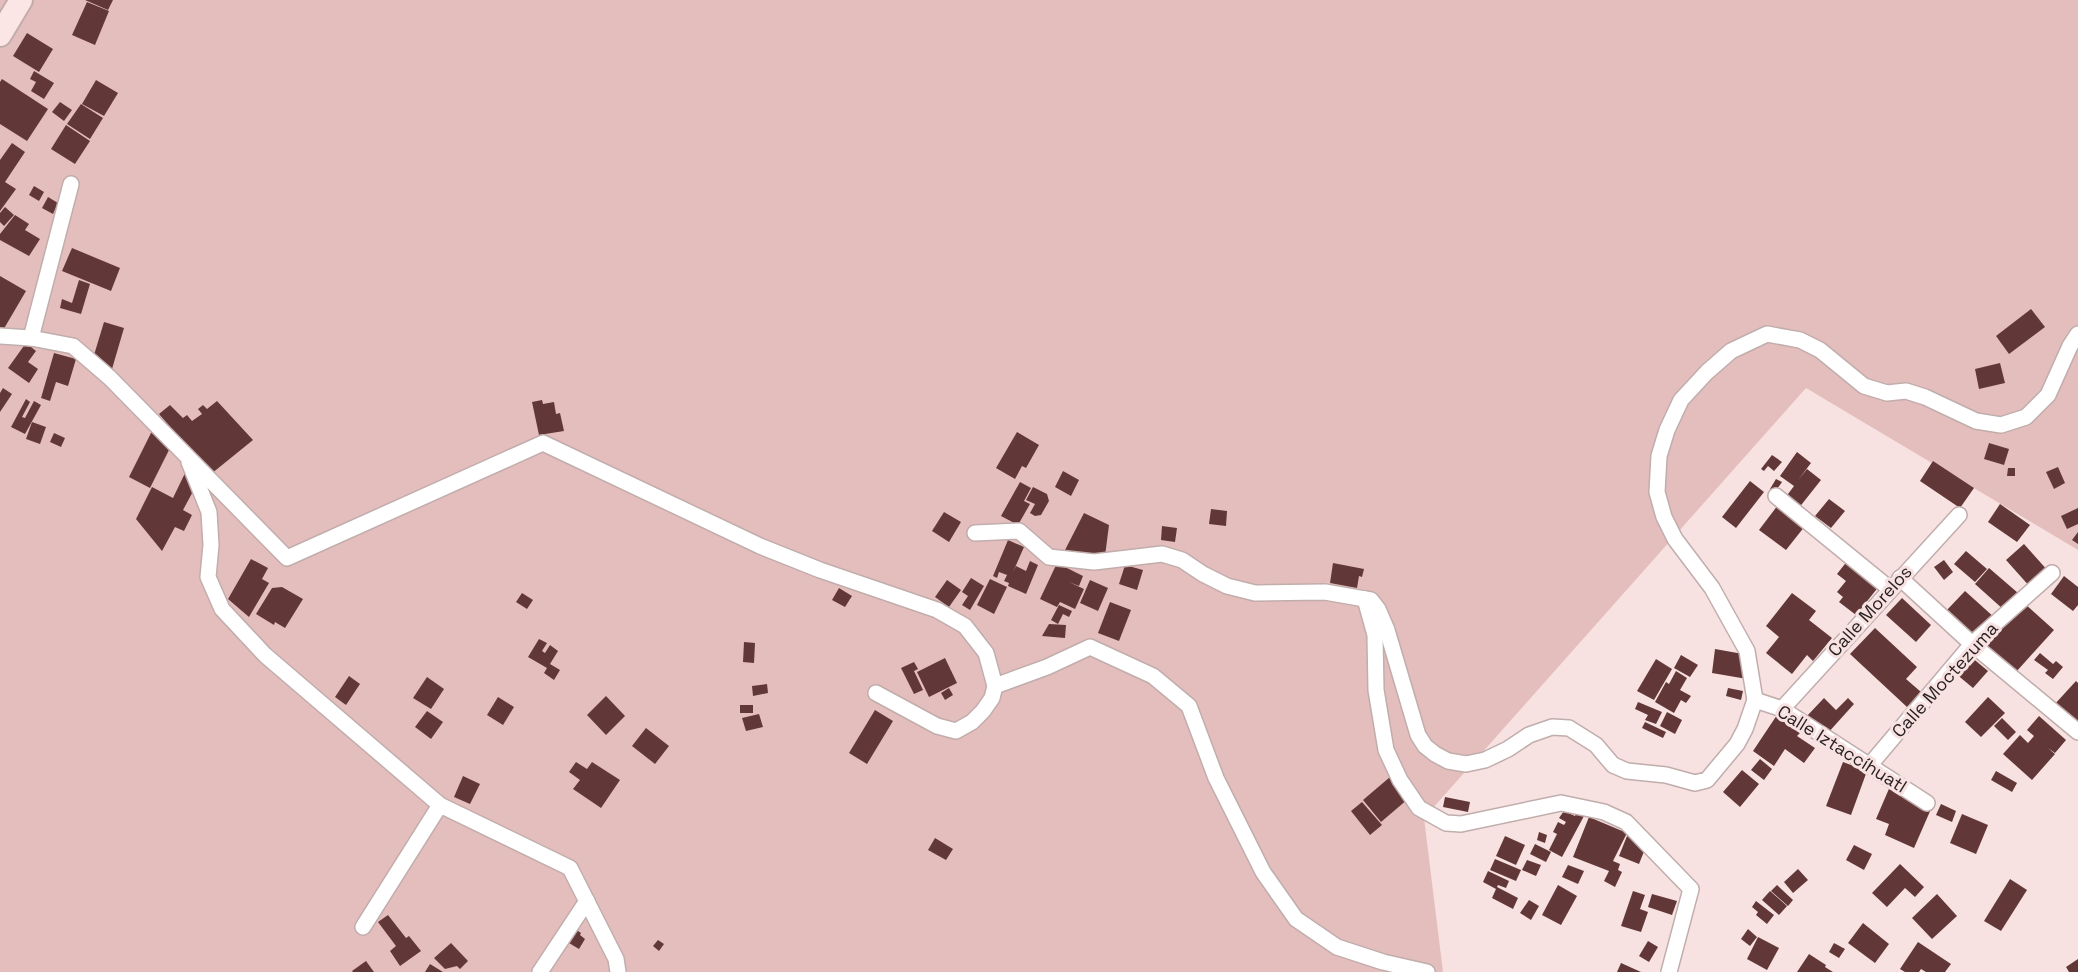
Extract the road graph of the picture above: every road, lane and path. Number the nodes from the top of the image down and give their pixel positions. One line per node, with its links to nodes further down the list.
1 (21, 0): 2 (street)
2 (0, 35)
3 (71, 184): 6 (street)
4 (2078, 334): 17 (street)
5 (0, 336): 6 (street)
6 (31, 338): 7 (street)
7 (185, 454): 15 (street); 22 (street)
8 (1776, 496): 12 (street)
9 (1959, 514): 12 (street, Calle Morelos)
10 (975, 533): 13 (street)
11 (2052, 573): 14 (street, Calle Moctezuma)
12 (1895, 584): 14 (street); 18 (street, Calle Morelos)
13 (1365, 599): 17 (street); 28 (street)
14 (1972, 644): 19 (street); 20 (street, Calle Moctezuma)
15 (995, 686): 16 (street); 27 (street)
16 (876, 693)
17 (1755, 700): 18 (street, Calle Iztaccíhuatl)
18 (1782, 709): 20 (street, Calle Iztaccíhuatl)
19 (2078, 732)
20 (1869, 766): 21 (street, Calle Iztaccíhuatl)
21 (1927, 802)
22 (440, 804): 23 (street); 24 (street)
23 (587, 902): 25 (street); 26 (street)
24 (363, 927)
25 (540, 972)
26 (618, 972)
27 (1427, 972)
28 (1669, 972)

